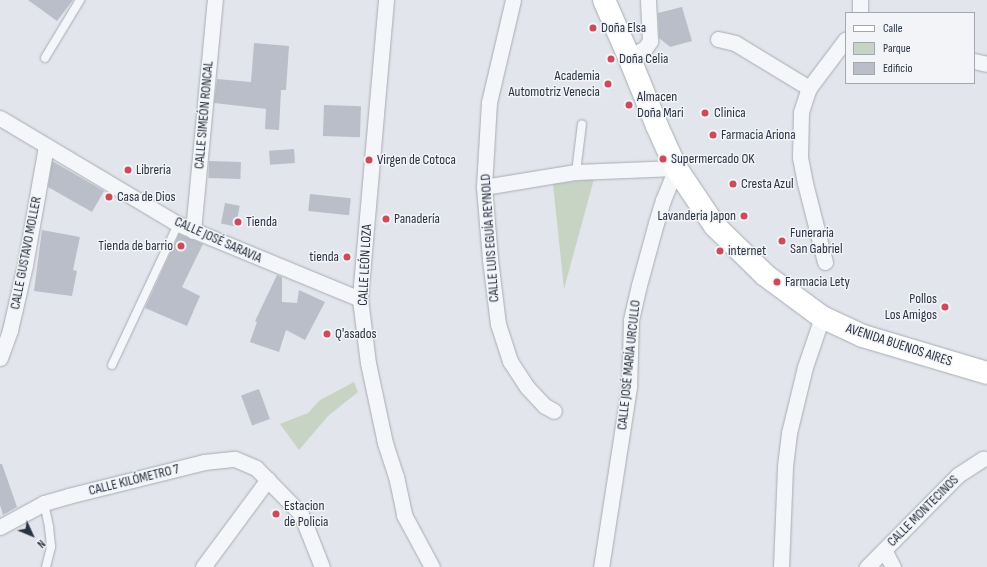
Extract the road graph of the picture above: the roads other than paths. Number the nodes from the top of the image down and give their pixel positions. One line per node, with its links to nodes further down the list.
1 (80, 0): 12 (lane)
2 (215, 0): 23 (street, CALLE SIMEÓN RONCAL)
3 (386, 0): 25 (street, CALLE LEÓN LOZA)
4 (513, 0): 21 (street, CALLE LUIS EGUÍA REYNOLD)
5 (604, 0): 11 (main road, AVENIDA BUENOS AIRES)
6 (648, 0): 11 (street)
7 (860, 0): 8 (street)
8 (860, 12)
9 (718, 39): 15 (street)
10 (845, 39): 15 (street)
11 (629, 57): 19 (main road, AVENIDA BUENOS AIRES)
12 (45, 58)
13 (975, 61): 14 (street)
14 (987, 64)
15 (809, 88): 24 (street)
16 (0, 118): 18 (street, CALLE JOSÉ SARAVIA)
17 (582, 124): 20 (lane)
18 (46, 146): 22 (street, CALLE JOSÉ SARAVIA); 27 (street, CALLE GUSTAVO MOLLER)
19 (676, 168): 20 (street); 26 (main road, AVENIDA BUENOS AIRES); 40 (street, CALLE JOSÉ MARÍA URCULLO)
20 (576, 172): 21 (street)
21 (484, 187): 30 (street, CALLE LUIS EGUÍA REYNOLD)
22 (178, 224): 23 (street, CALLE JOSÉ SARAVIA); 28 (lane)
23 (193, 231): 25 (street, CALLE JOSÉ SARAVIA)
24 (825, 262)
25 (360, 299): 39 (street, CALLE LEÓN LOZA)
26 (822, 317): 29 (main road, AVENIDA BUENOS AIRES); 41 (street)
27 (0, 358)
28 (112, 365)
29 (987, 373)
30 (554, 411)
31 (983, 459): 35 (street, CALLE MONTECINOS)
32 (268, 479): 33 (street, CALLE KILÓMETRO 7); 37 (street); 38 (street, CALLE KILÓMETRO 7)
33 (44, 504): 34 (street, CALLE KILÓMETRO 7); 36 (lane)
34 (0, 527)
35 (884, 550): 42 (street, CALLE MONTECINOS); 43 (street)
36 (46, 567)
37 (203, 567)
38 (322, 567)
39 (432, 567)
40 (601, 567)
41 (781, 567)
42 (867, 567)
43 (892, 567)

